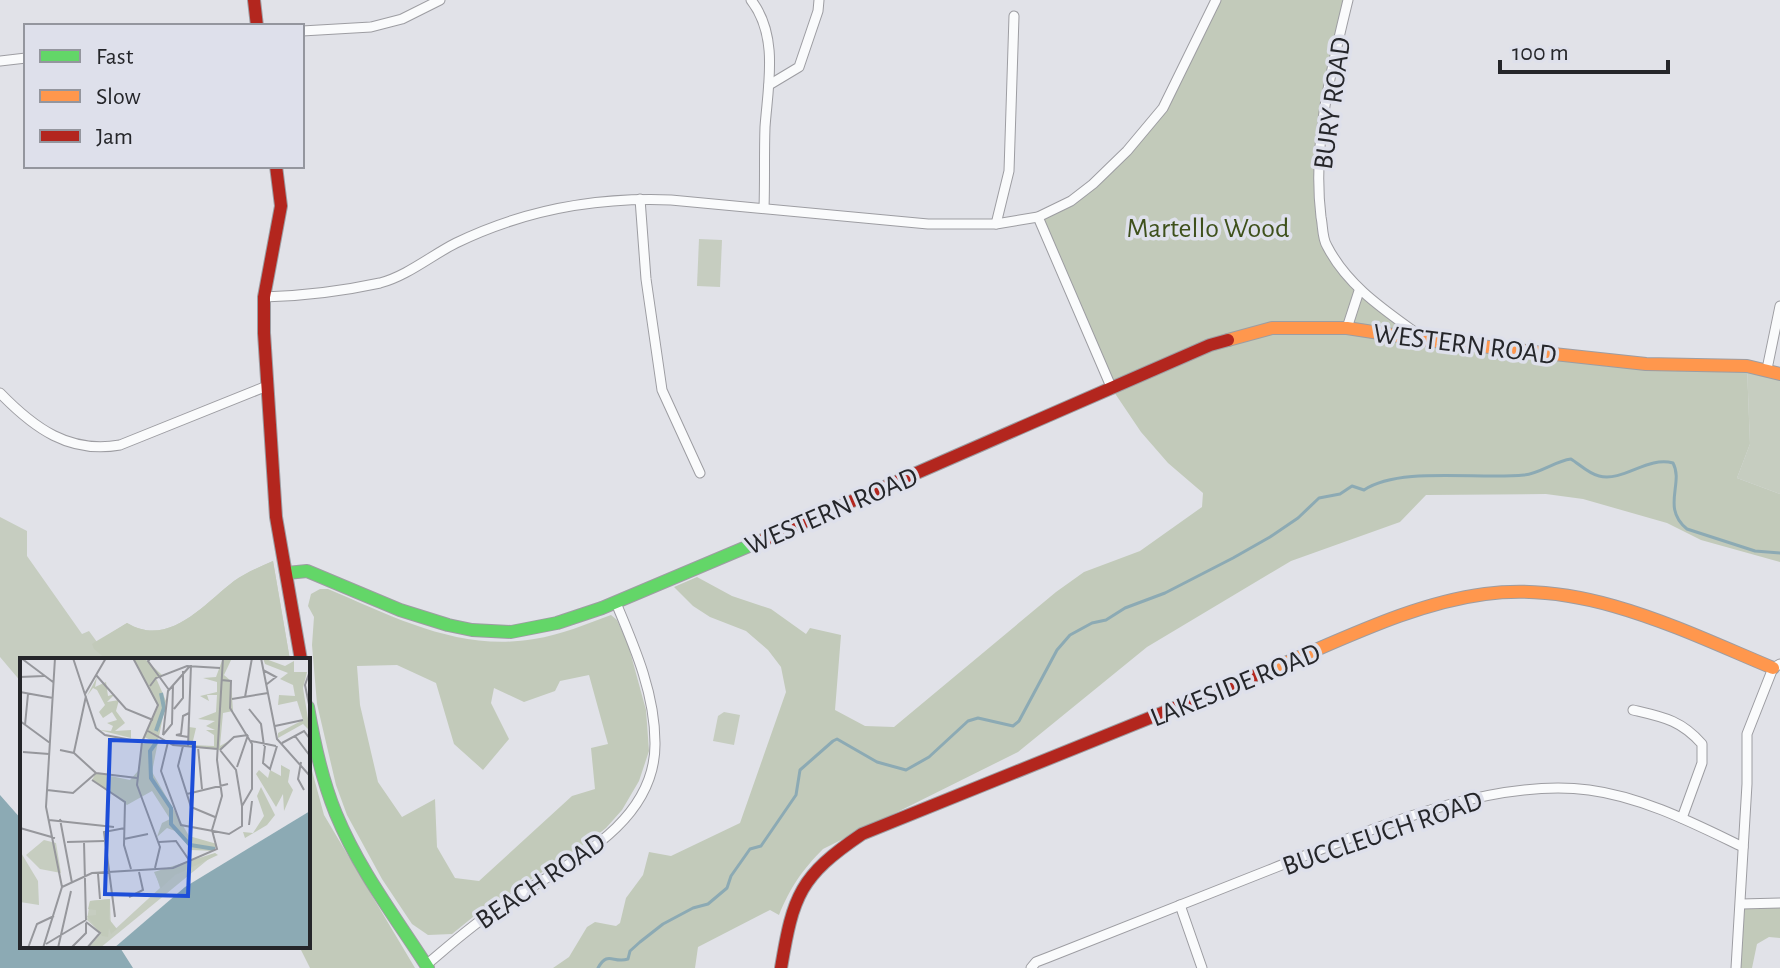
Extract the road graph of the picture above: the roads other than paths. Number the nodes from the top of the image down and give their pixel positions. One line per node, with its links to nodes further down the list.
1 (254, 0): 9 (street)
2 (440, 0): 7 (street)
3 (751, 0): 13 (street)
4 (819, 0): 13 (street)
5 (1216, 0): 17 (street)
6 (1348, 0): 19 (street, BURY ROAD)
7 (426, 3): 10 (street)
8 (1014, 16): 18 (street)
9 (257, 24)
10 (304, 31)
11 (24, 58): 12 (street)
12 (0, 61)
13 (769, 85): 16 (street)
14 (276, 168): 20 (street)
15 (640, 199): 16 (street); 20 (street); 29 (street)
16 (764, 208): 18 (street)
17 (1038, 217): 18 (street); 27 (street)
18 (996, 224)
19 (1359, 291): 22 (street); 23 (street, BURY ROAD)
20 (264, 297): 26 (street)
21 (1780, 306): 24 (street)
22 (1347, 328): 23 (street, WESTERN ROAD); 27 (street, WESTERN ROAD)
23 (1425, 340): 24 (street, WESTERN ROAD)
24 (1767, 369): 25 (street, WESTERN ROAD)
25 (1780, 374)
26 (267, 386): 28 (street); 30 (street)
27 (1112, 389): 31 (street, WESTERN ROAD)
28 (0, 393)
29 (700, 473)
30 (287, 573): 31 (street, WESTERN ROAD); 32 (street)
31 (616, 603): 41 (street, BEACH ROAD)
32 (301, 658)
33 (1776, 666): 37 (street); 42 (street, LAKESIDE ROAD)
34 (1633, 710): 36 (street)
35 (310, 716): 41 (street)
36 (1682, 818): 37 (street, BUCCLEUCH ROAD); 40 (street, BUCCLEUCH ROAD)
37 (1743, 847): 39 (street)
38 (1780, 903): 39 (street)
39 (1741, 904): 45 (street)
40 (1180, 905): 43 (street, BUCCLEUCH ROAD); 44 (street)
41 (427, 966)
42 (781, 968)
43 (1031, 968)
44 (1202, 968)
45 (1736, 968)

